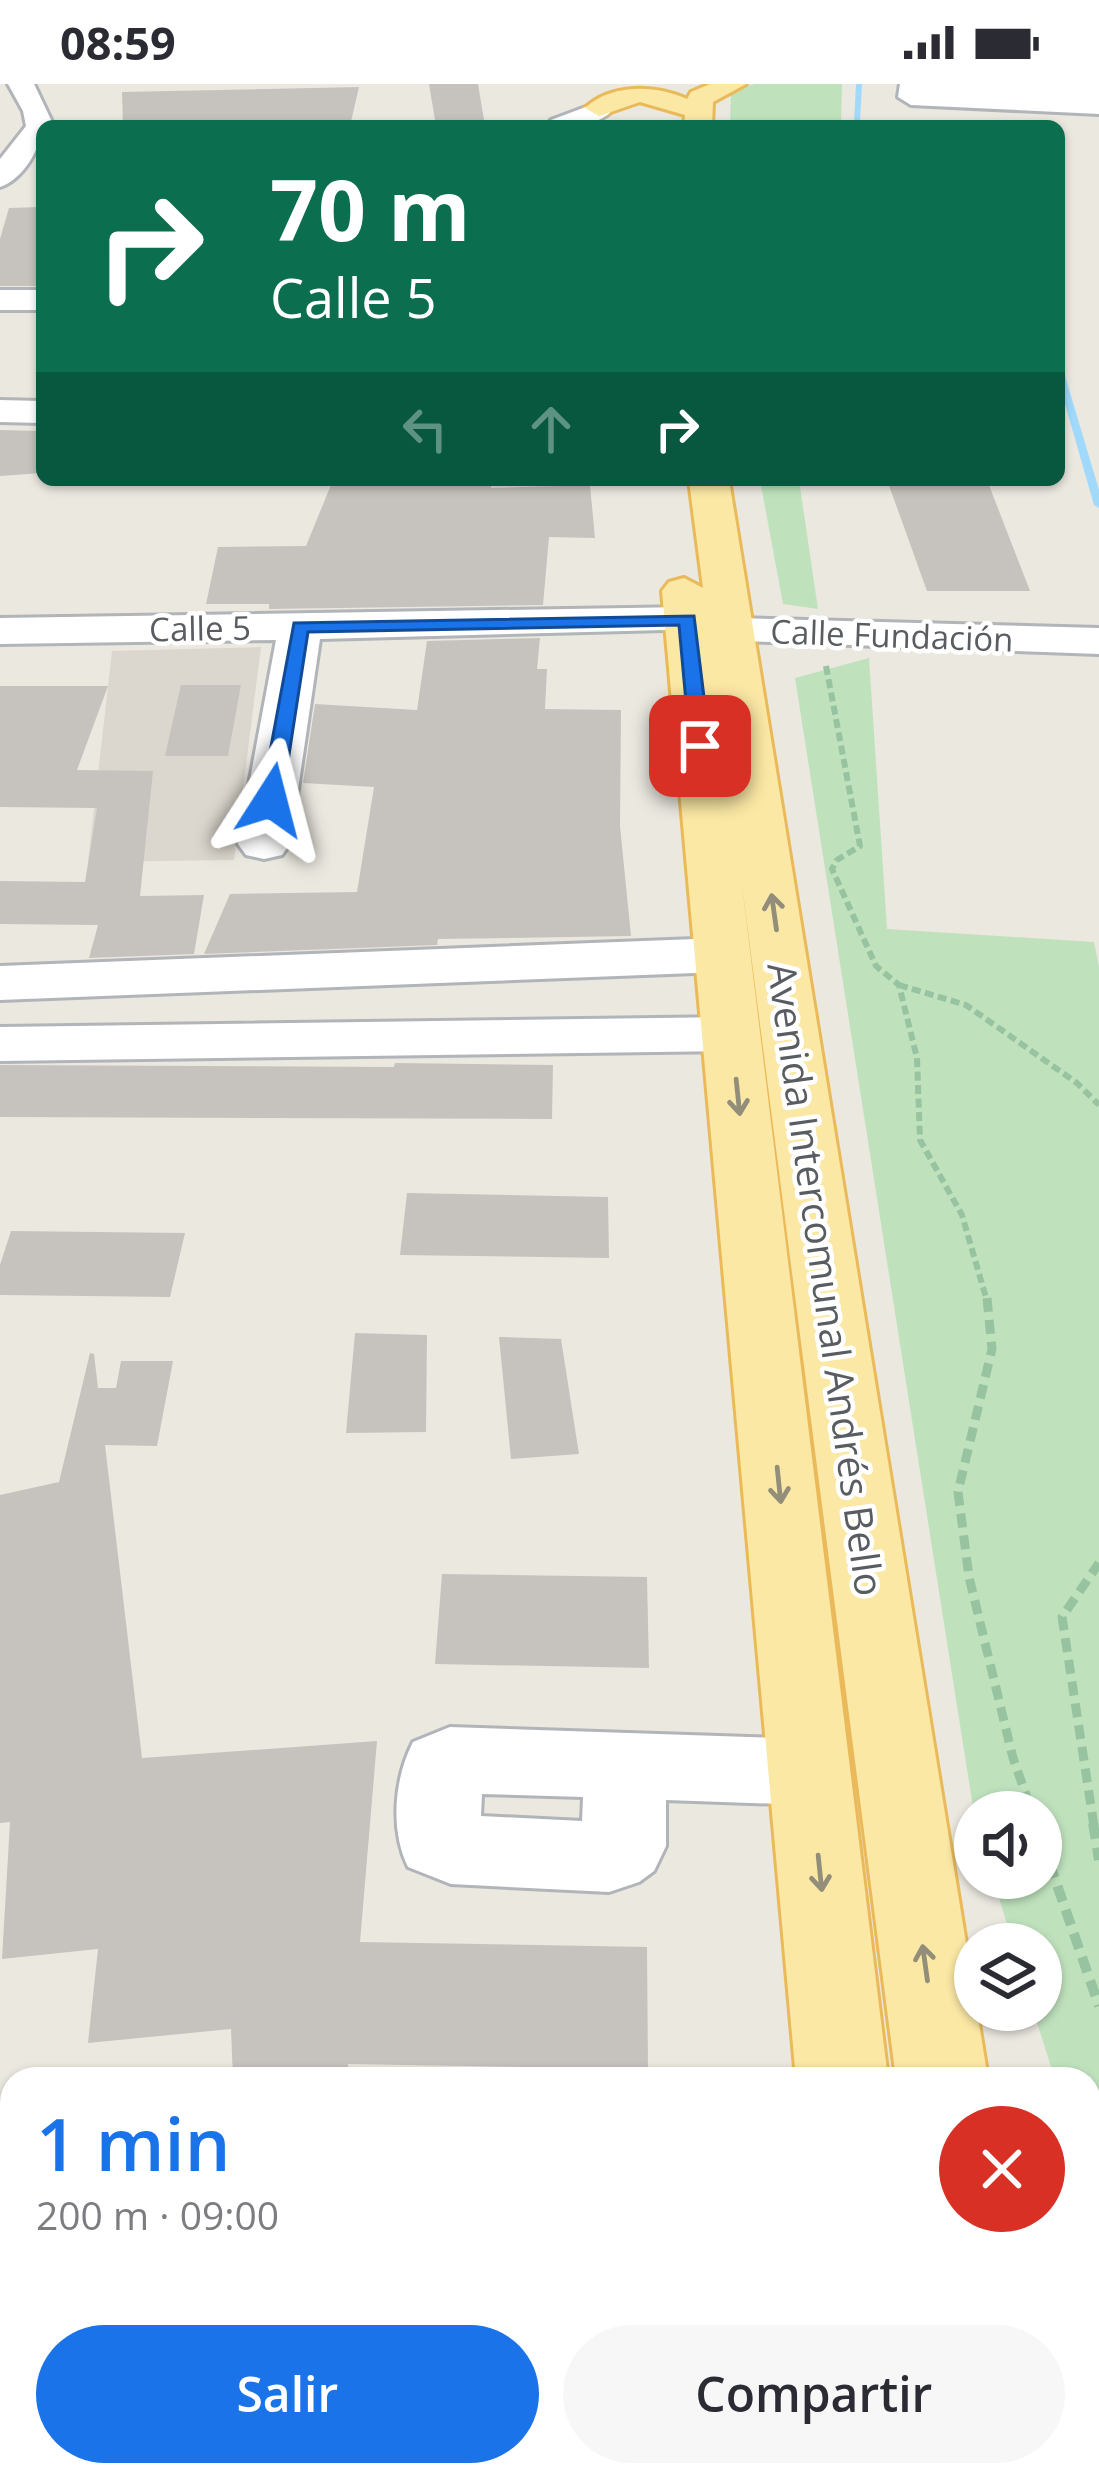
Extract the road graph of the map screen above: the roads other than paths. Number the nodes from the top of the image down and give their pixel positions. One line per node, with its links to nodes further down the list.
1 (22, 84): 7 (street)
2 (733, 84): 6 (main road)
3 (1099, 92): 4 (street)
4 (1099, 106)
5 (599, 107): 6 (main road)
6 (686, 111)
7 (39, 120)
8 (35, 148): 9 (street)
9 (0, 177)
10 (0, 300): 11 (street)
11 (36, 300)
12 (0, 411): 13 (street)
13 (36, 412)
14 (670, 486): 16 (main road, Avenida Intercomunal Andrés Bello)
15 (709, 486): 16 (main road, Avenida Intercomunal Andrés Bello)
16 (710, 625): 17 (street, Calle 5); 19 (street, Calle Fundación); 21 (main road, Avenida Intercomunal Andrés Bello); 28 (main road, Avenida Intercomunal Andrés Bello, one-way to 16)
17 (300, 627): 18 (street, Calle 5); 20 (street)
18 (0, 632)
19 (1099, 641)
20 (264, 844)
21 (721, 955): 22 (street); 23 (main road, Avenida Intercomunal Andrés Bello)
22 (0, 983)
23 (731, 1034): 24 (street); 26 (main road, Avenida Intercomunal Andrés Bello, one-way to 26)
24 (0, 1043)
25 (624, 1768): 26 (street)
26 (809, 1772): 27 (main road, Avenida Intercomunal Andrés Bello, one-way to 27)
27 (841, 2067)
28 (940, 2067)

